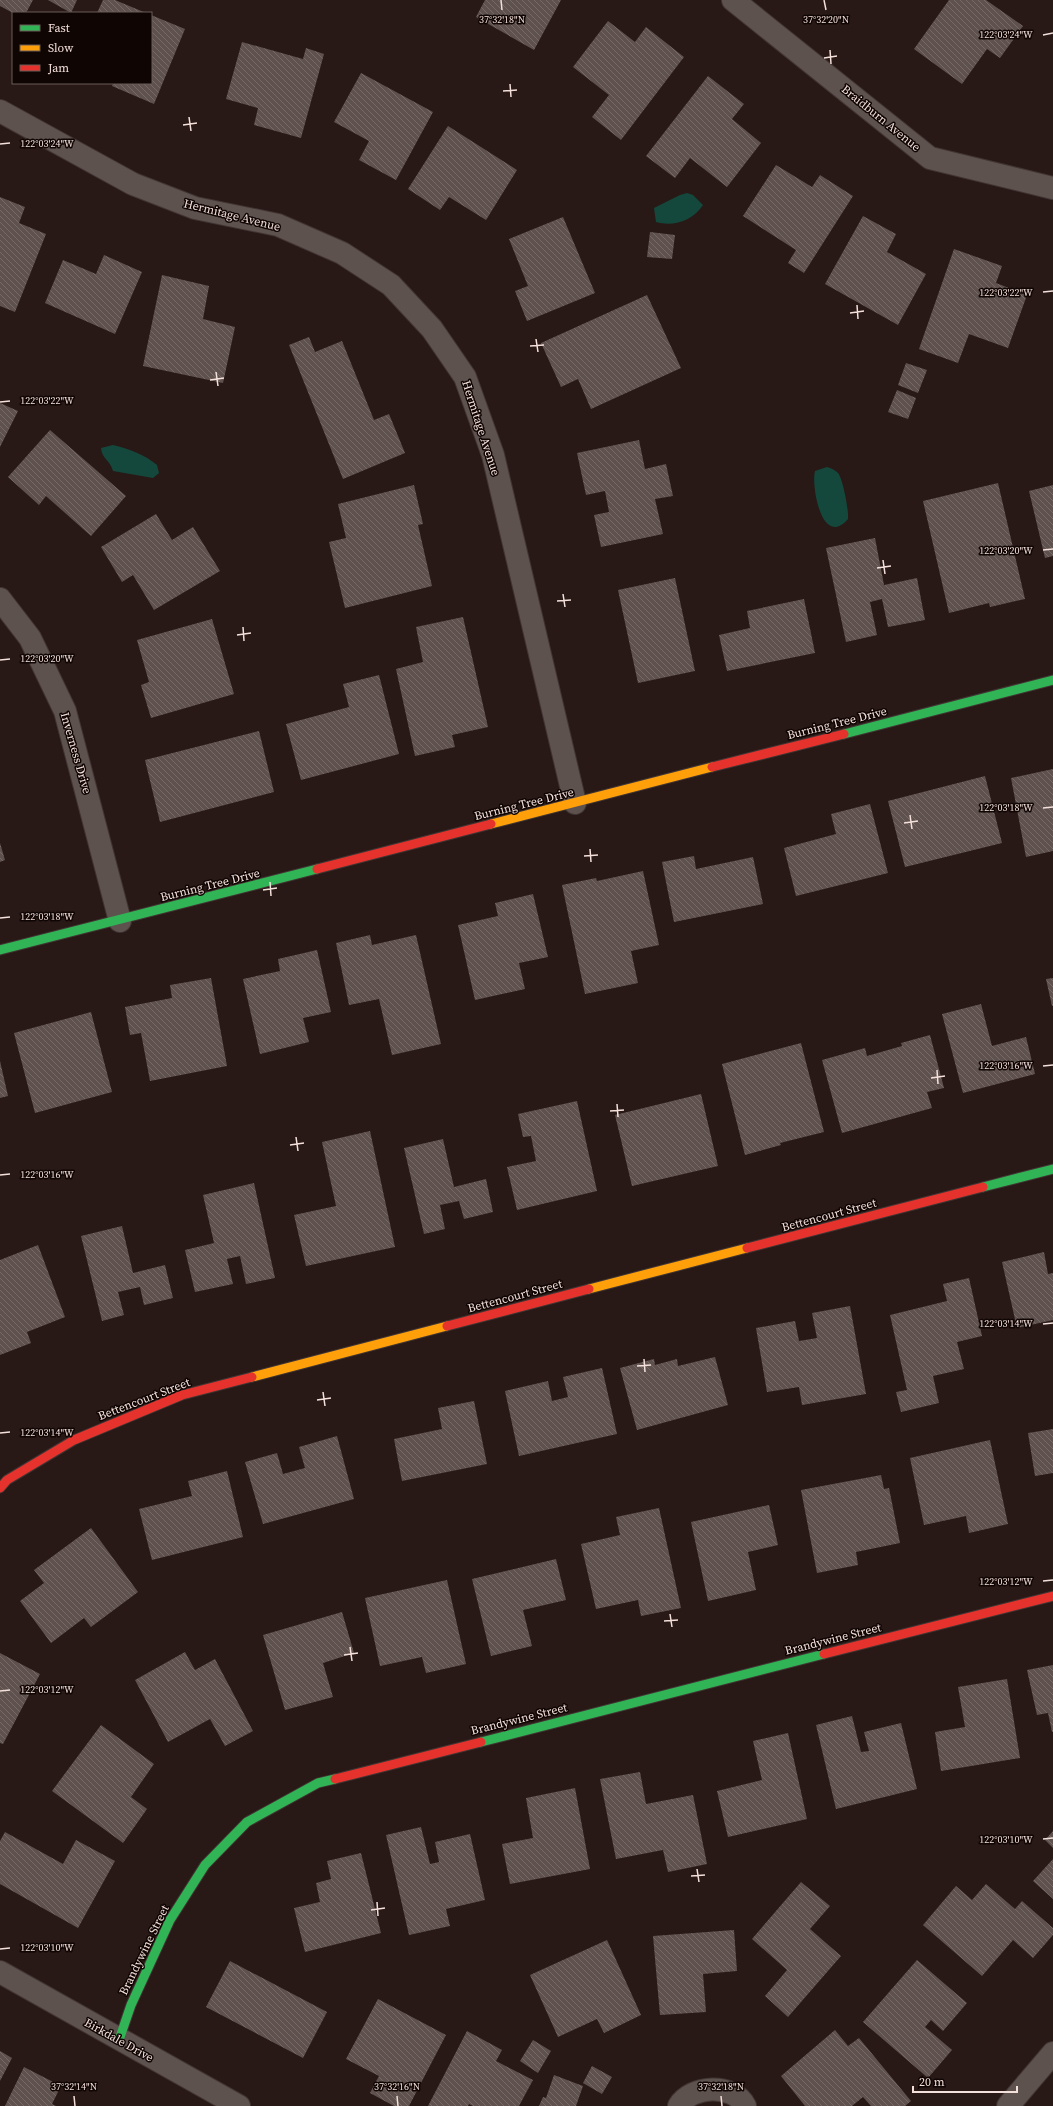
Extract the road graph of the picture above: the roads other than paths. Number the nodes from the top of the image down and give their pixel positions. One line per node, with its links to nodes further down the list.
1 (733, 0): 3 (street, Braidburn Avenue)
2 (0, 111): 6 (street, Hermitage Avenue)
3 (1053, 188)
4 (0, 599): 7 (street, Inverness Drive)
5 (1053, 680): 6 (street, Burning Tree Drive)
6 (575, 803): 7 (street, Burning Tree Drive)
7 (120, 921): 8 (street, Burning Tree Drive)
8 (0, 950)
9 (1053, 1169): 10 (street, Bettencourt Street)
10 (0, 1488)
11 (1053, 1596): 13 (street, Brandywine Street)
12 (0, 1972): 13 (street, Birkdale Drive)
13 (119, 2040): 15 (street, Birkdale Drive)
14 (1053, 2053): 18 (street)
15 (239, 2106)
16 (679, 2106): 17 (street)
17 (745, 2106)
18 (1008, 2106)

